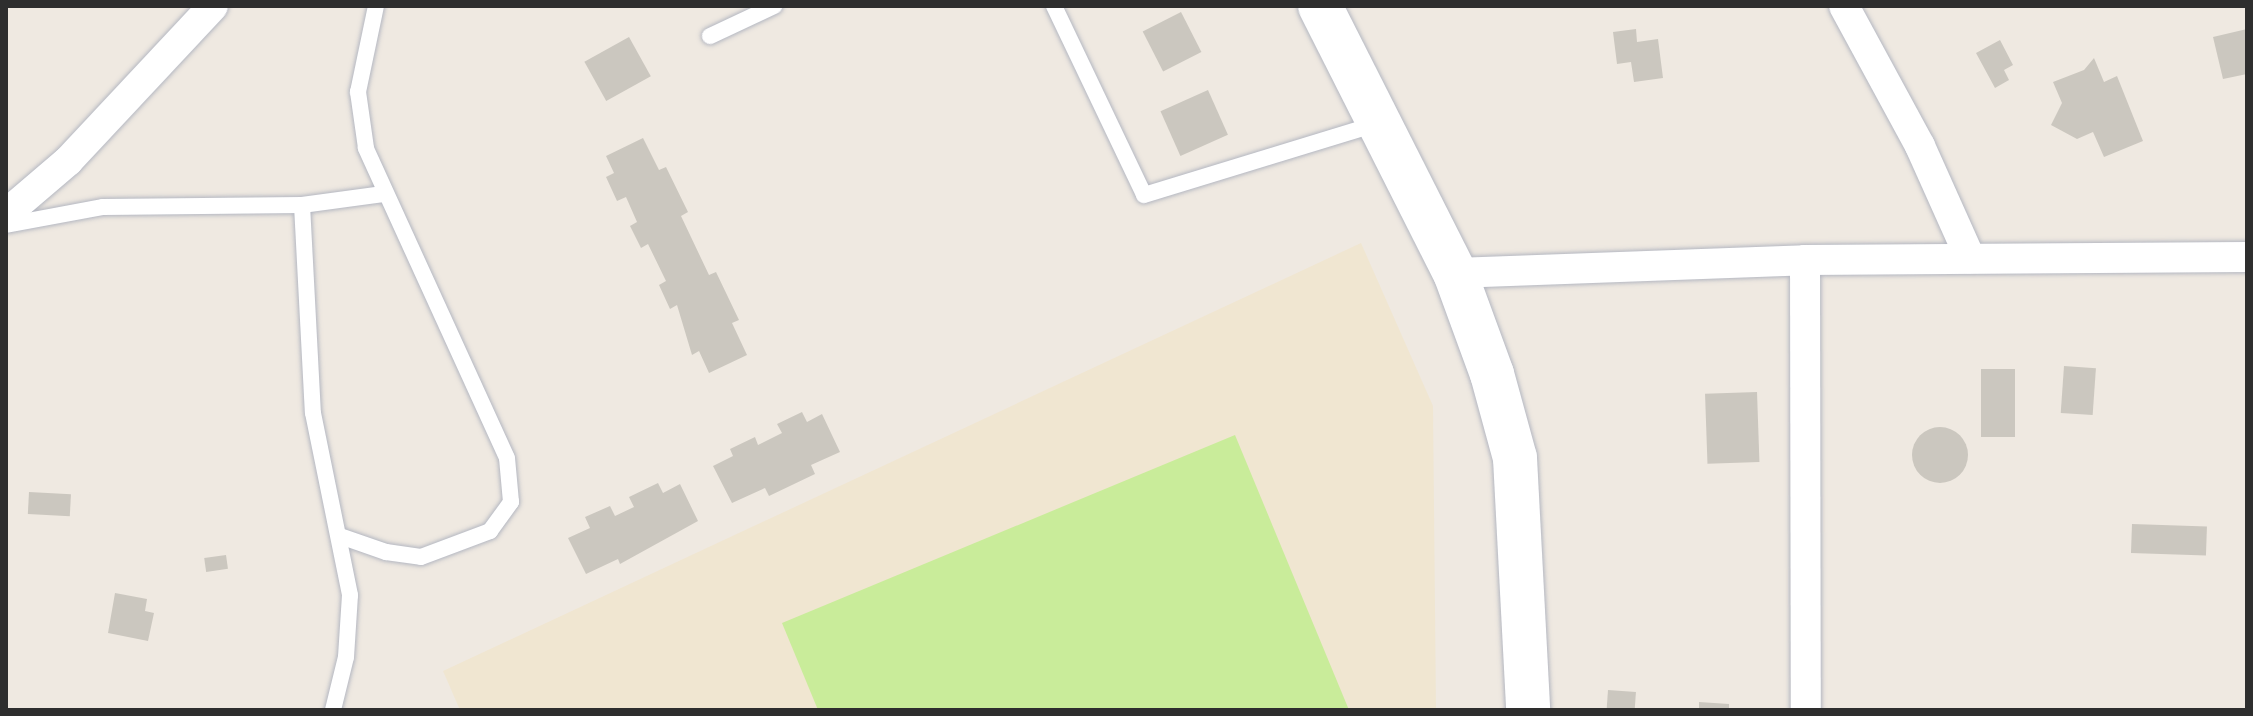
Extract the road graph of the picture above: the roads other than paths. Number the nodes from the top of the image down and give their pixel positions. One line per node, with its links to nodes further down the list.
1 (213, 6): 11 (street)
2 (376, 6): 9 (lane)
3 (774, 6): 7 (lane)
4 (1054, 6): 8 (lane)
5 (1320, 6): 8 (street)
6 (1844, 6): 14 (street)
7 (710, 36)
8 (1376, 124): 16 (street)
9 (383, 194): 10 (lane); 17 (lane)
10 (302, 205): 12 (lane); 17 (lane)
11 (6, 214)
12 (6, 225)
13 (2247, 257): 14 (street)
14 (1970, 258): 15 (street)
15 (1805, 260): 16 (street); 20 (street)
16 (1455, 273): 19 (street)
17 (340, 536): 18 (lane)
18 (333, 710)
19 (1528, 710)
20 (1806, 710)

